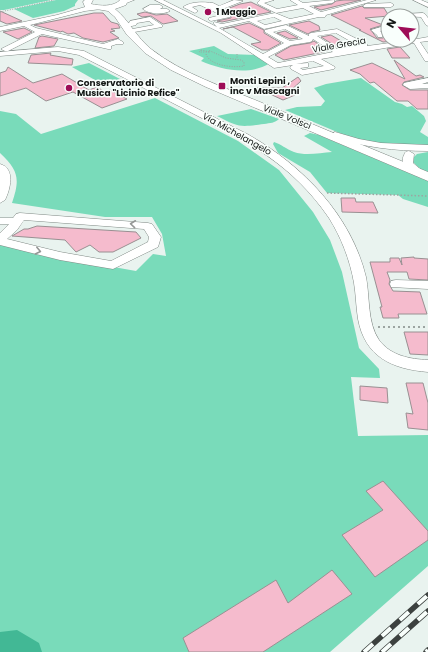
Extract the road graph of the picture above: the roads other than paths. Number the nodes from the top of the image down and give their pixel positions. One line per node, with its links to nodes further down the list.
1 (206, 0): 2 (street); 3 (street); 18 (street)
2 (214, 0)
3 (237, 0)
4 (272, 0): 16 (street)
5 (293, 0): 16 (street)
6 (332, 0): 16 (street); 20 (street)
7 (373, 0): 13 (street)
8 (416, 0): 15 (street)
9 (83, 1): 17 (main road, Viale Volsci); 19 (street); 29 (street)
10 (125, 2): 17 (main road); 22 (main road)
11 (159, 4): 18 (street); 18 (street)
12 (253, 4): 26 (street)
13 (363, 5): 14 (street); 20 (street); 21 (street)
14 (392, 5)
15 (428, 5)
16 (303, 6): 20 (street)
17 (103, 8): 19 (street); 22 (main road, Viale Volsci)
18 (172, 8): 24 (street); 25 (street)
19 (70, 13): 27 (street)
20 (317, 13): 26 (street); 37 (street)
21 (375, 13)
22 (118, 15): 46 (main road, Viale Volsci)
23 (425, 15): 28 (street)
24 (182, 19)
25 (208, 21): 25 (street); 32 (street)
26 (293, 21): 26 (street)
27 (25, 24): 29 (street); 31 (street)
28 (428, 24)
29 (1, 26)
30 (380, 29): 33 (street)
31 (41, 32): 35 (street); 40 (street)
32 (224, 32): 34 (street); 42 (street)
33 (380, 33)
34 (212, 36)
35 (121, 43)
36 (289, 43): 36 (street); 42 (street)
37 (380, 47): 39 (street, Viale Grecia)
38 (420, 48): 43 (street)
39 (343, 51): 39 (street); 42 (street, Viale Grecia)
40 (0, 52): 58 (street, Via Michelangelo)
41 (238, 55): 42 (street)
42 (260, 55)
43 (428, 60)
44 (428, 80): 45 (street)
45 (428, 86)
46 (321, 130): 48 (street); 49 (main road, Viale Volsci)
47 (428, 148): 48 (street)
48 (405, 151): 49 (street); 51 (street)
49 (389, 160): 51 (main road, Viale Volsci)
50 (0, 166): 52 (street)
51 (425, 175)
52 (0, 200)
53 (17, 220): 54 (street); 55 (street); 55 (street, one-way to 53)
54 (0, 221)
55 (0, 240)
56 (396, 284): 57 (street)
57 (426, 290)
58 (428, 366)

